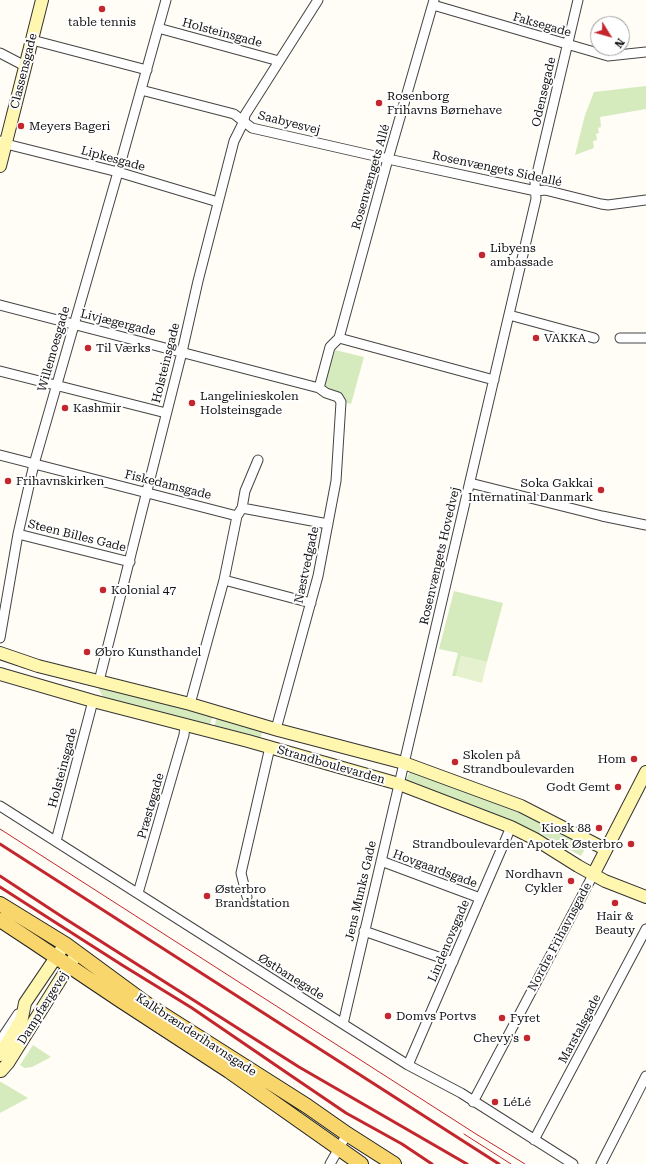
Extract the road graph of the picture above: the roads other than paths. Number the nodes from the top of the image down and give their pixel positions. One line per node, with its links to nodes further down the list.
1 (42, 0): 7 (street, Classensgade)
2 (166, 0): 6 (street, Willemoesgade)
3 (318, 0): 11 (street, Holsteinsgade)
4 (578, 0): 8 (street, Odensegade)
5 (433, 2): 8 (street, Faksegade); 17 (street, Rosenvængets Allé)
6 (158, 28): 11 (street, Holsteinsgade); 13 (street, Willemoesgade)
7 (32, 40): 12 (street, Classensgade); 13 (street)
8 (568, 45): 10 (street, Faksegade); 20 (street, Odensegade)
9 (0, 52): 12 (street)
10 (646, 52)
11 (279, 61): 15 (street, Holsteinsgade)
12 (25, 66): 16 (street, Classensgade)
13 (147, 70): 14 (street, Willemoesgade)
14 (141, 90): 15 (street, Saabyesvej); 19 (street, Willemoesgade)
15 (244, 121): 17 (street, Saabyesvej); 22 (street, Holsteinsgade)
16 (3, 143): 18 (street, Classensgade); 19 (street, Lipkesgade)
17 (388, 159): 20 (street, Rosenvængets Sideallé); 26 (street, Rosenvængets Allé)
18 (0, 166)
19 (118, 172): 22 (street, Lipkesgade); 25 (street, Willemoesgade)
20 (536, 191): 21 (street, Rosenvængets Sideallé); 24 (street, Rosenvængets Hovedvej)
21 (646, 200)
22 (218, 202): 30 (street, Holsteinsgade)
23 (0, 305): 25 (street, Livjægergade)
24 (509, 315): 27 (street); 32 (street, Rosenvængets Hovedvej)
25 (74, 324): 30 (street, Livjægergade); 33 (street, Willemoesgade)
26 (339, 338): 32 (street); 34 (street, Rosenvængets Allé)
27 (594, 338)
28 (620, 338): 29 (street)
29 (646, 338)
30 (182, 352): 34 (street, Livjægergade); 36 (street, Holsteinsgade)
31 (0, 371): 33 (street)
32 (494, 380): 40 (street, Rosenvængets Hovedvej)
33 (56, 385): 36 (street); 39 (street, Willemoesgade)
34 (319, 388): 35 (street, Livjægergade)
35 (341, 402): 43 (street, Næstvedgade)
36 (166, 413): 41 (street, Holsteinsgade)
37 (0, 455): 39 (street, Fiskedamsgade)
38 (258, 460): 42 (street)
39 (34, 464): 41 (street, Fiskedamsgade); 45 (street, Willemoesgade)
40 (470, 483): 44 (street); 58 (street, Rosenvængets Hovedvej)
41 (147, 492): 42 (street, Fiskedamsgade); 46 (street, Holsteinsgade)
42 (240, 512): 43 (street, Fiskedamsgade); 47 (street)
43 (328, 524): 48 (street, Næstvedgade)
44 (646, 525)
45 (18, 534): 46 (street, Steen Billes Gade); 49 (street, Willemoesgade)
46 (130, 562): 52 (street, Holsteinsgade)
47 (224, 580): 48 (street); 54 (street)
48 (311, 603): 56 (street, Næstvedgade)
49 (0, 638)
50 (0, 653): 52 (street, Strandboulevarden)
51 (0, 676): 53 (street, Strandboulevarden)
52 (99, 681): 54 (street, Strandboulevarden)
53 (93, 701): 55 (street, Strandboulevarden); 63 (street, Holsteinsgade)
54 (190, 704): 56 (street, Strandboulevarden)
55 (185, 725): 57 (street, Strandboulevarden); 67 (street, Præstøgade)
56 (276, 729): 58 (street, Strandboulevarden)
57 (270, 747): 60 (street, Strandboulevarden); 68 (street)
58 (404, 763): 60 (street, Jens Munks Gade); 64 (street, Strandboulevarden)
59 (646, 772): 64 (street, Nordre Frihavnsgade)
60 (399, 784): 62 (street, Strandboulevarden); 65 (street, Jens Munks Gade)
61 (0, 806): 63 (street, Østbanegade)
62 (511, 827): 66 (street, Strandboulevarden); 70 (street, Lindenovsgade)
63 (56, 841): 67 (street, Østbanegade)
64 (605, 849): 66 (street, Nordre Frihavnsgade)
65 (381, 861): 70 (street, Hovgaardsgade); 74 (street, Jens Munks Gade)
66 (593, 875): 69 (street, Strandboulevarden); 86 (street, Nordre Frihavnsgade)
67 (138, 893): 81 (street, Østbanegade)
68 (247, 897)
69 (646, 897)
70 (480, 898): 78 (street, Lindenovsgade)
71 (0, 904): 75 (main road, Kalkbrænderihavnsgade)
72 (0, 920): 77 (main road, Kalkbrænderihavnsgade)
73 (646, 929): 88 (street, Marstalsgade)
74 (364, 931): 78 (street); 81 (street, Jens Munks Gade)
75 (65, 944): 76 (main road, Kalkbrænderihavnsgade); 77 (street, Dampfærgevej)
76 (77, 953): 79 (street, Dampfærgevej); 87 (main road, Kalkbrænderihavnsgade)
77 (56, 957): 79 (main road, Kalkbrænderihavnsgade); 80 (street, Dampfærgevej)
78 (453, 962): 84 (street, Lindenovsgade)
79 (69, 966): 83 (street, Dampfærgevej); 89 (main road, Kalkbrænderihavnsgade)
80 (25, 1003): 82 (street, Dampfærgevej); 83 (street, Dampfærgevej)
81 (342, 1024): 84 (street, Østbanegade)
82 (0, 1041)
83 (2, 1065)
84 (408, 1065): 86 (street, Østbanegade)
85 (646, 1076): 93 (street)
86 (473, 1102): 88 (street, Østbanegade)
87 (347, 1134): 89 (main road); 91 (main road, Kalkbrænderihavnsgade)
88 (534, 1140): 92 (street, Østbanegade)
89 (348, 1159): 90 (street)
90 (330, 1164)
91 (394, 1164)
92 (572, 1164)
93 (601, 1164)

